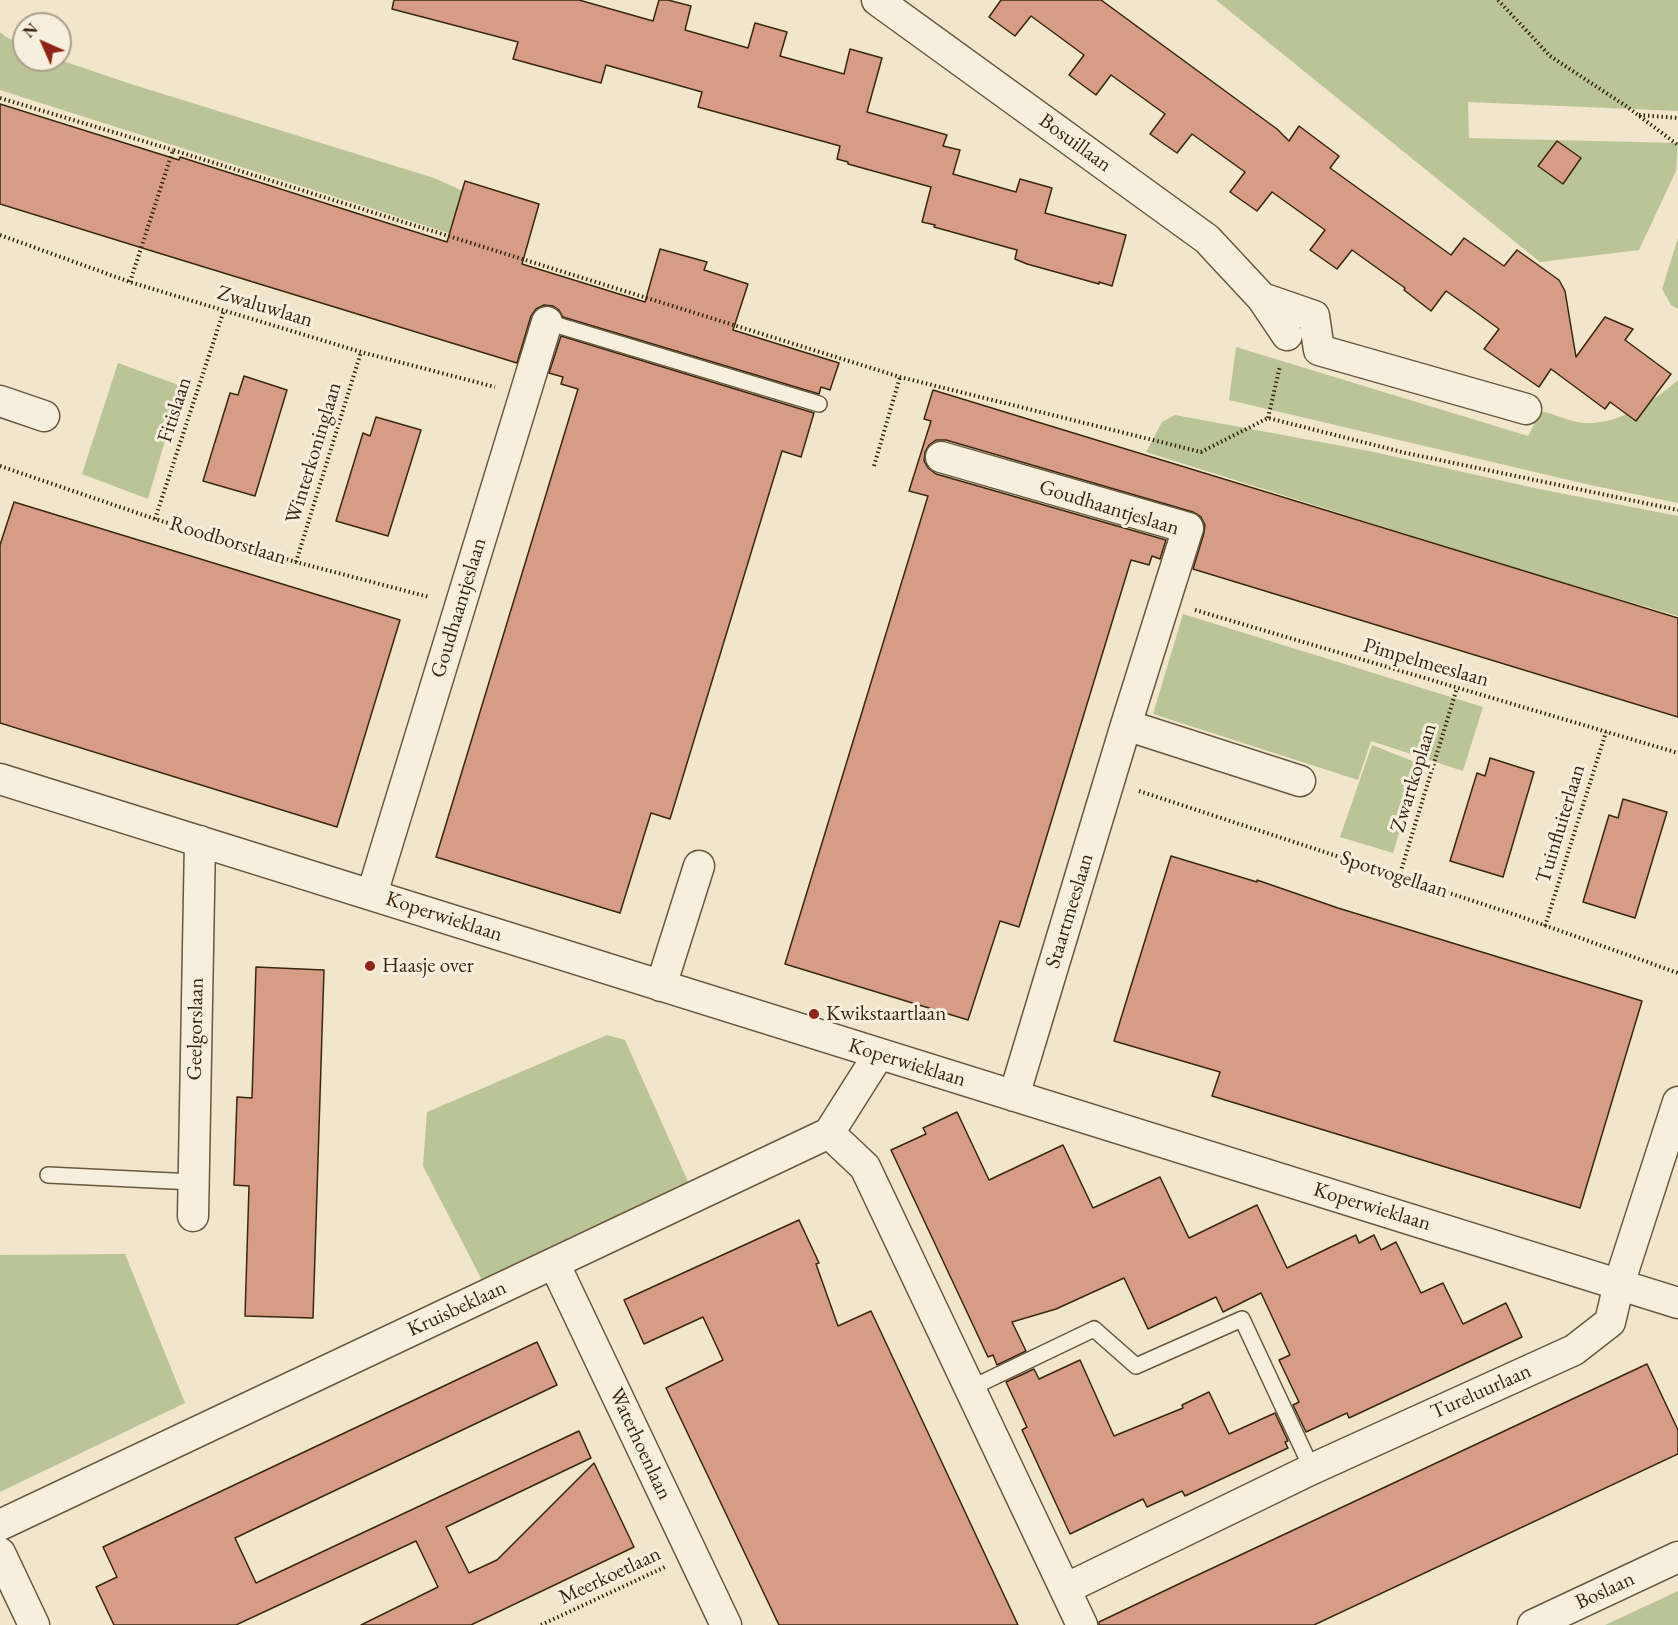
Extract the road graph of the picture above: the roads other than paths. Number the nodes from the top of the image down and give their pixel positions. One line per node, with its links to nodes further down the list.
1 (877, 0): 2 (street, Bosuillaan)
2 (1262, 298): 4 (street, Bosuillaan); 7 (street, Bosuillaan)
3 (547, 322): 6 (lane); 15 (street, Goudhaantjeslaan)
4 (1287, 335)
5 (0, 402): 8 (street)
6 (819, 404)
7 (1526, 409)
8 (44, 416)
9 (941, 457): 10 (street, Goudhaantjeslaan)
10 (1126, 725): 12 (street); 18 (street, Staartmeeslaan)
11 (0, 779): 13 (street, Koperwieklaan)
12 (1300, 781)
13 (200, 841): 15 (street, Koperwieklaan); 22 (street, Geelgorslaan)
14 (699, 866): 16 (street)
15 (372, 894): 16 (street, Koperwieklaan)
16 (661, 986): 17 (street, Koperwieklaan)
17 (879, 1054): 18 (street, Koperwieklaan); 20 (street)
18 (1014, 1096): 25 (street, Koperwieklaan)
19 (1678, 1101): 25 (street, Tureluurlaan)
20 (829, 1133): 24 (street, Kruisbeklaan); 27 (street)
21 (48, 1175): 22 (lane)
22 (194, 1182): 23 (street, Geelgorslaan)
23 (193, 1216)
24 (554, 1263): 29 (street, Kruisbeklaan); 34 (street, Waterhoenlaan)
25 (1620, 1284): 26 (street, Koperwieklaan); 28 (street, Tureluurlaan)
26 (1678, 1303)
27 (970, 1388): 28 (lane); 32 (street)
28 (1312, 1469): 32 (street, Tureluurlaan)
29 (0, 1525)
30 (0, 1553): 33 (street)
31 (1678, 1557): 36 (street, Boslaan)
32 (1065, 1589): 35 (street)
33 (34, 1625)
34 (726, 1625)
35 (1082, 1625)
36 (1533, 1625)

